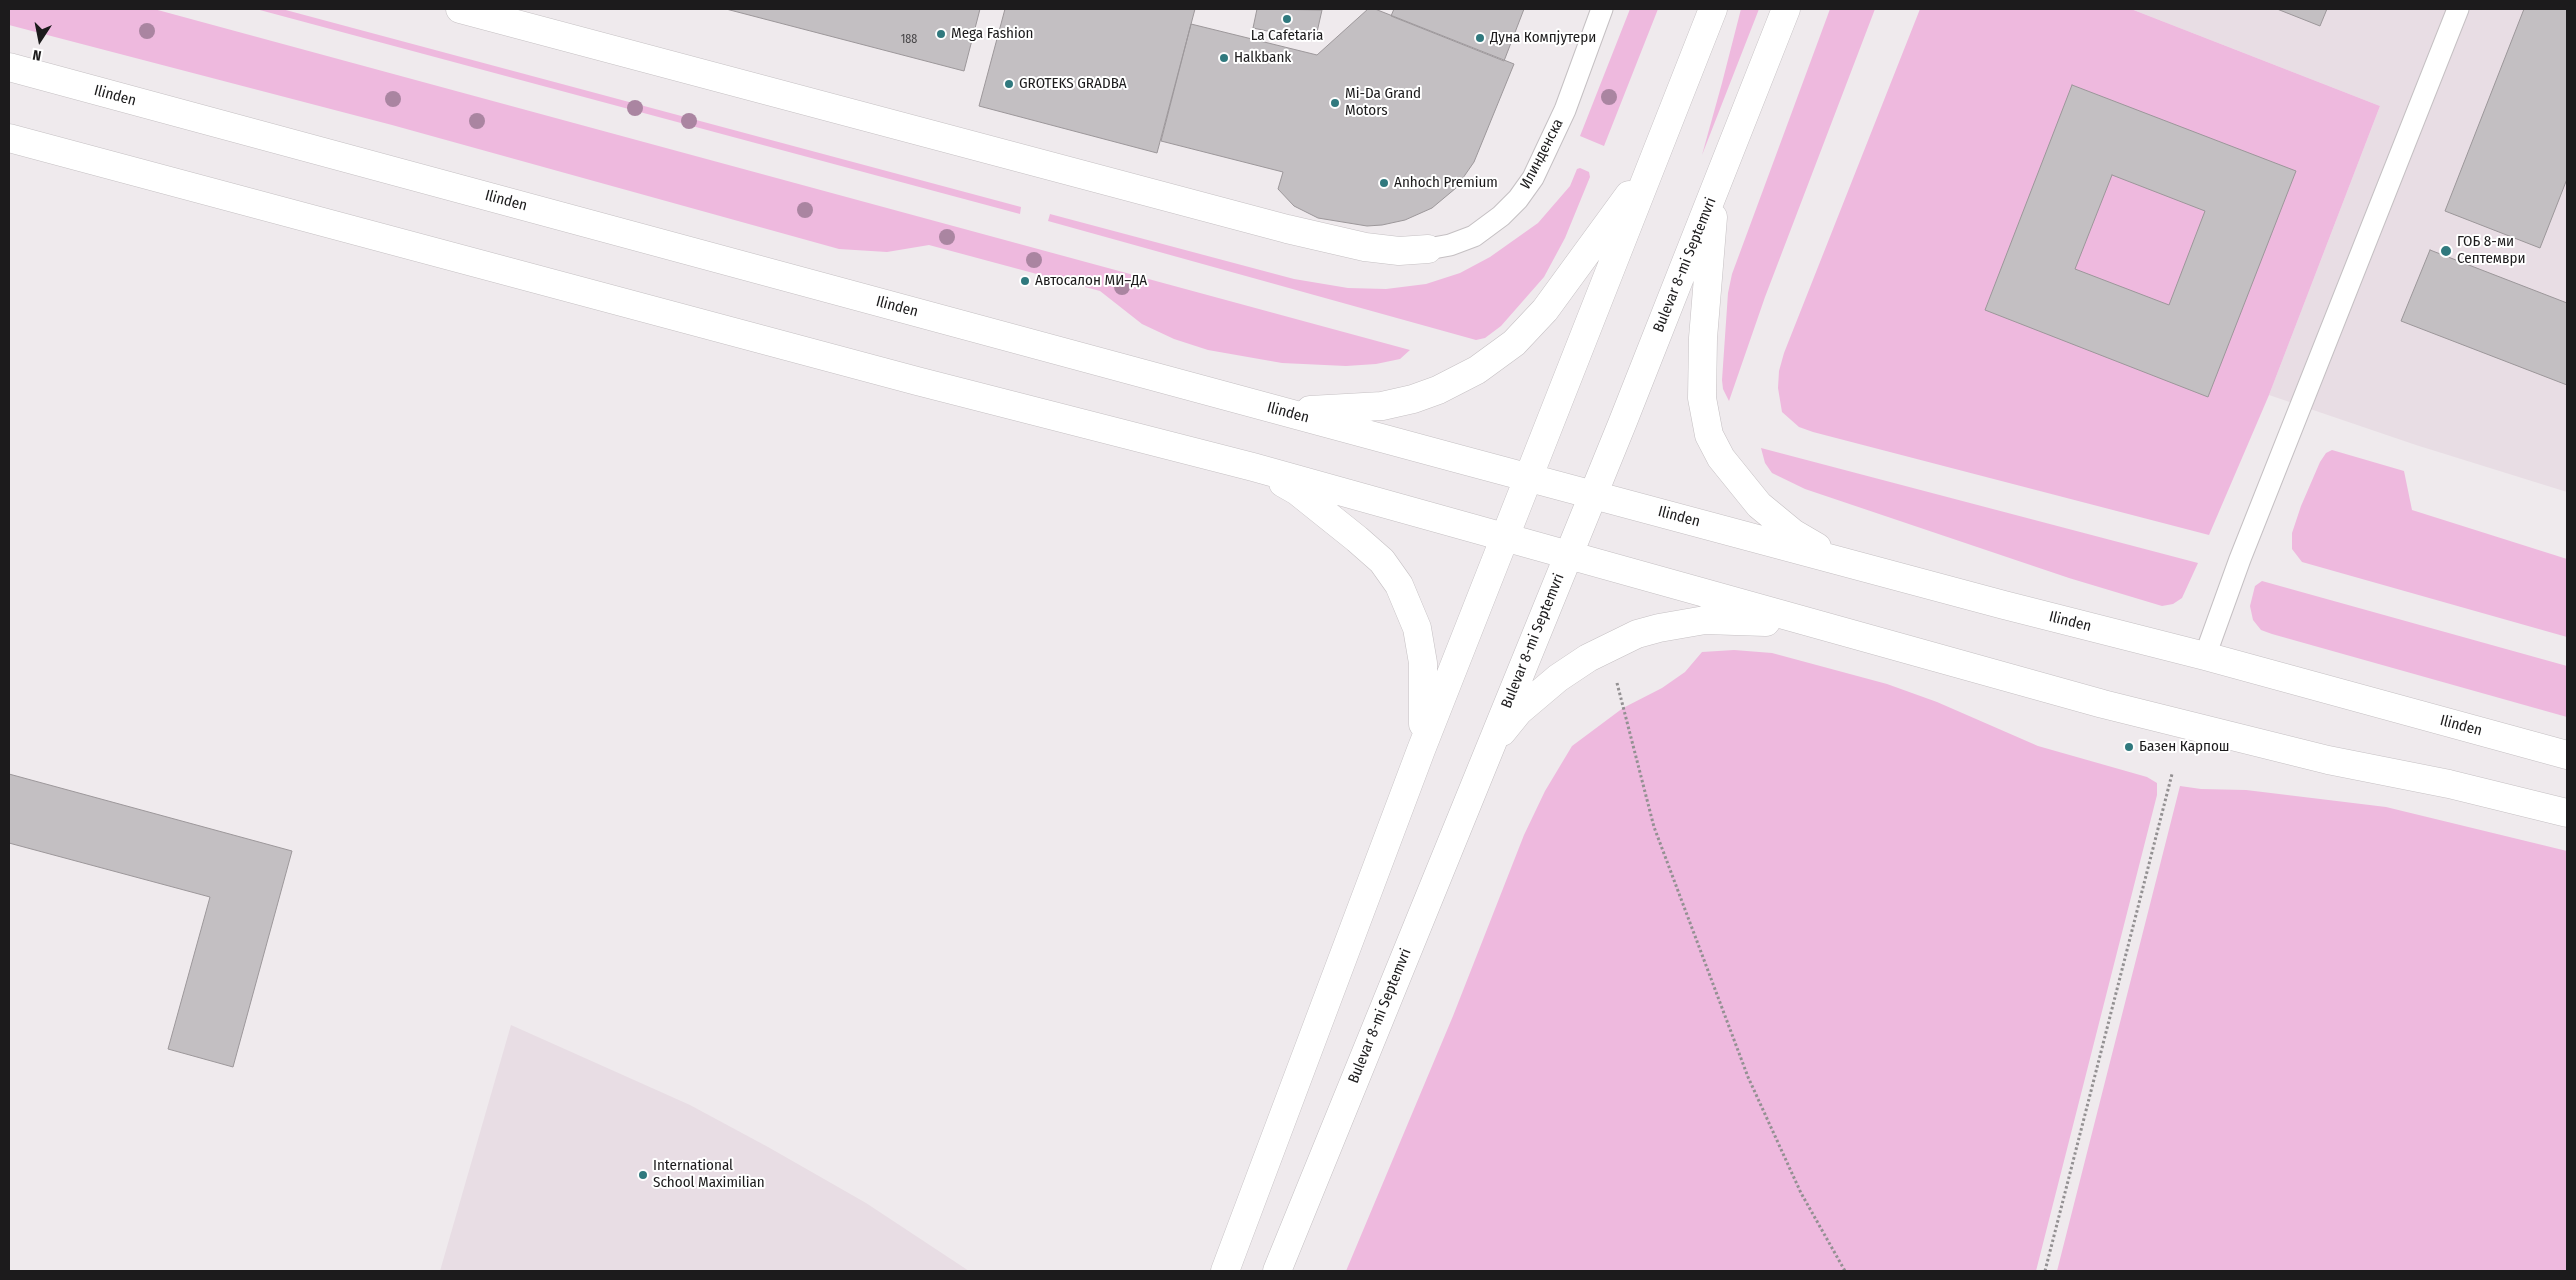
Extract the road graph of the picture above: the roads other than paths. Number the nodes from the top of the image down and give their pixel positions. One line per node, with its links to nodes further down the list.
1 (460, 9): 10 (street)
2 (1602, 9): 10 (lane, Илинденска)
3 (1713, 9): 8 (street)
4 (1786, 9): 9 (street, Bulevar 8-mi Septemvri)
5 (2458, 9): 19 (lane)
6 (9, 67): 11 (street, Ilinden)
7 (9, 138): 12 (street)
8 (1653, 162): 11 (street); 13 (street)
9 (1716, 187): 14 (street, Bulevar 8-mi Septemvri); 17 (street)
10 (1428, 249)
11 (1267, 407): 13 (street, Ilinden)
12 (1253, 467): 15 (street); 20 (street)
13 (1528, 477): 14 (street, Ilinden); 15 (street)
14 (1592, 495): 16 (street, Bulevar 8-mi Septemvri); 17 (street, Ilinden)
15 (1504, 537): 16 (street); 20 (street)
16 (1567, 555): 18 (street); 22 (street, Bulevar 8-mi Septemvri)
17 (1840, 561): 19 (street, Ilinden)
18 (1822, 627): 22 (street); 23 (street)
19 (2205, 656): 21 (street, Ilinden)
20 (1421, 750): 24 (street)
21 (2567, 755)
22 (1481, 768): 25 (street, Bulevar 8-mi Septemvri)
23 (2567, 813)
24 (1225, 1271)
25 (1277, 1271)

